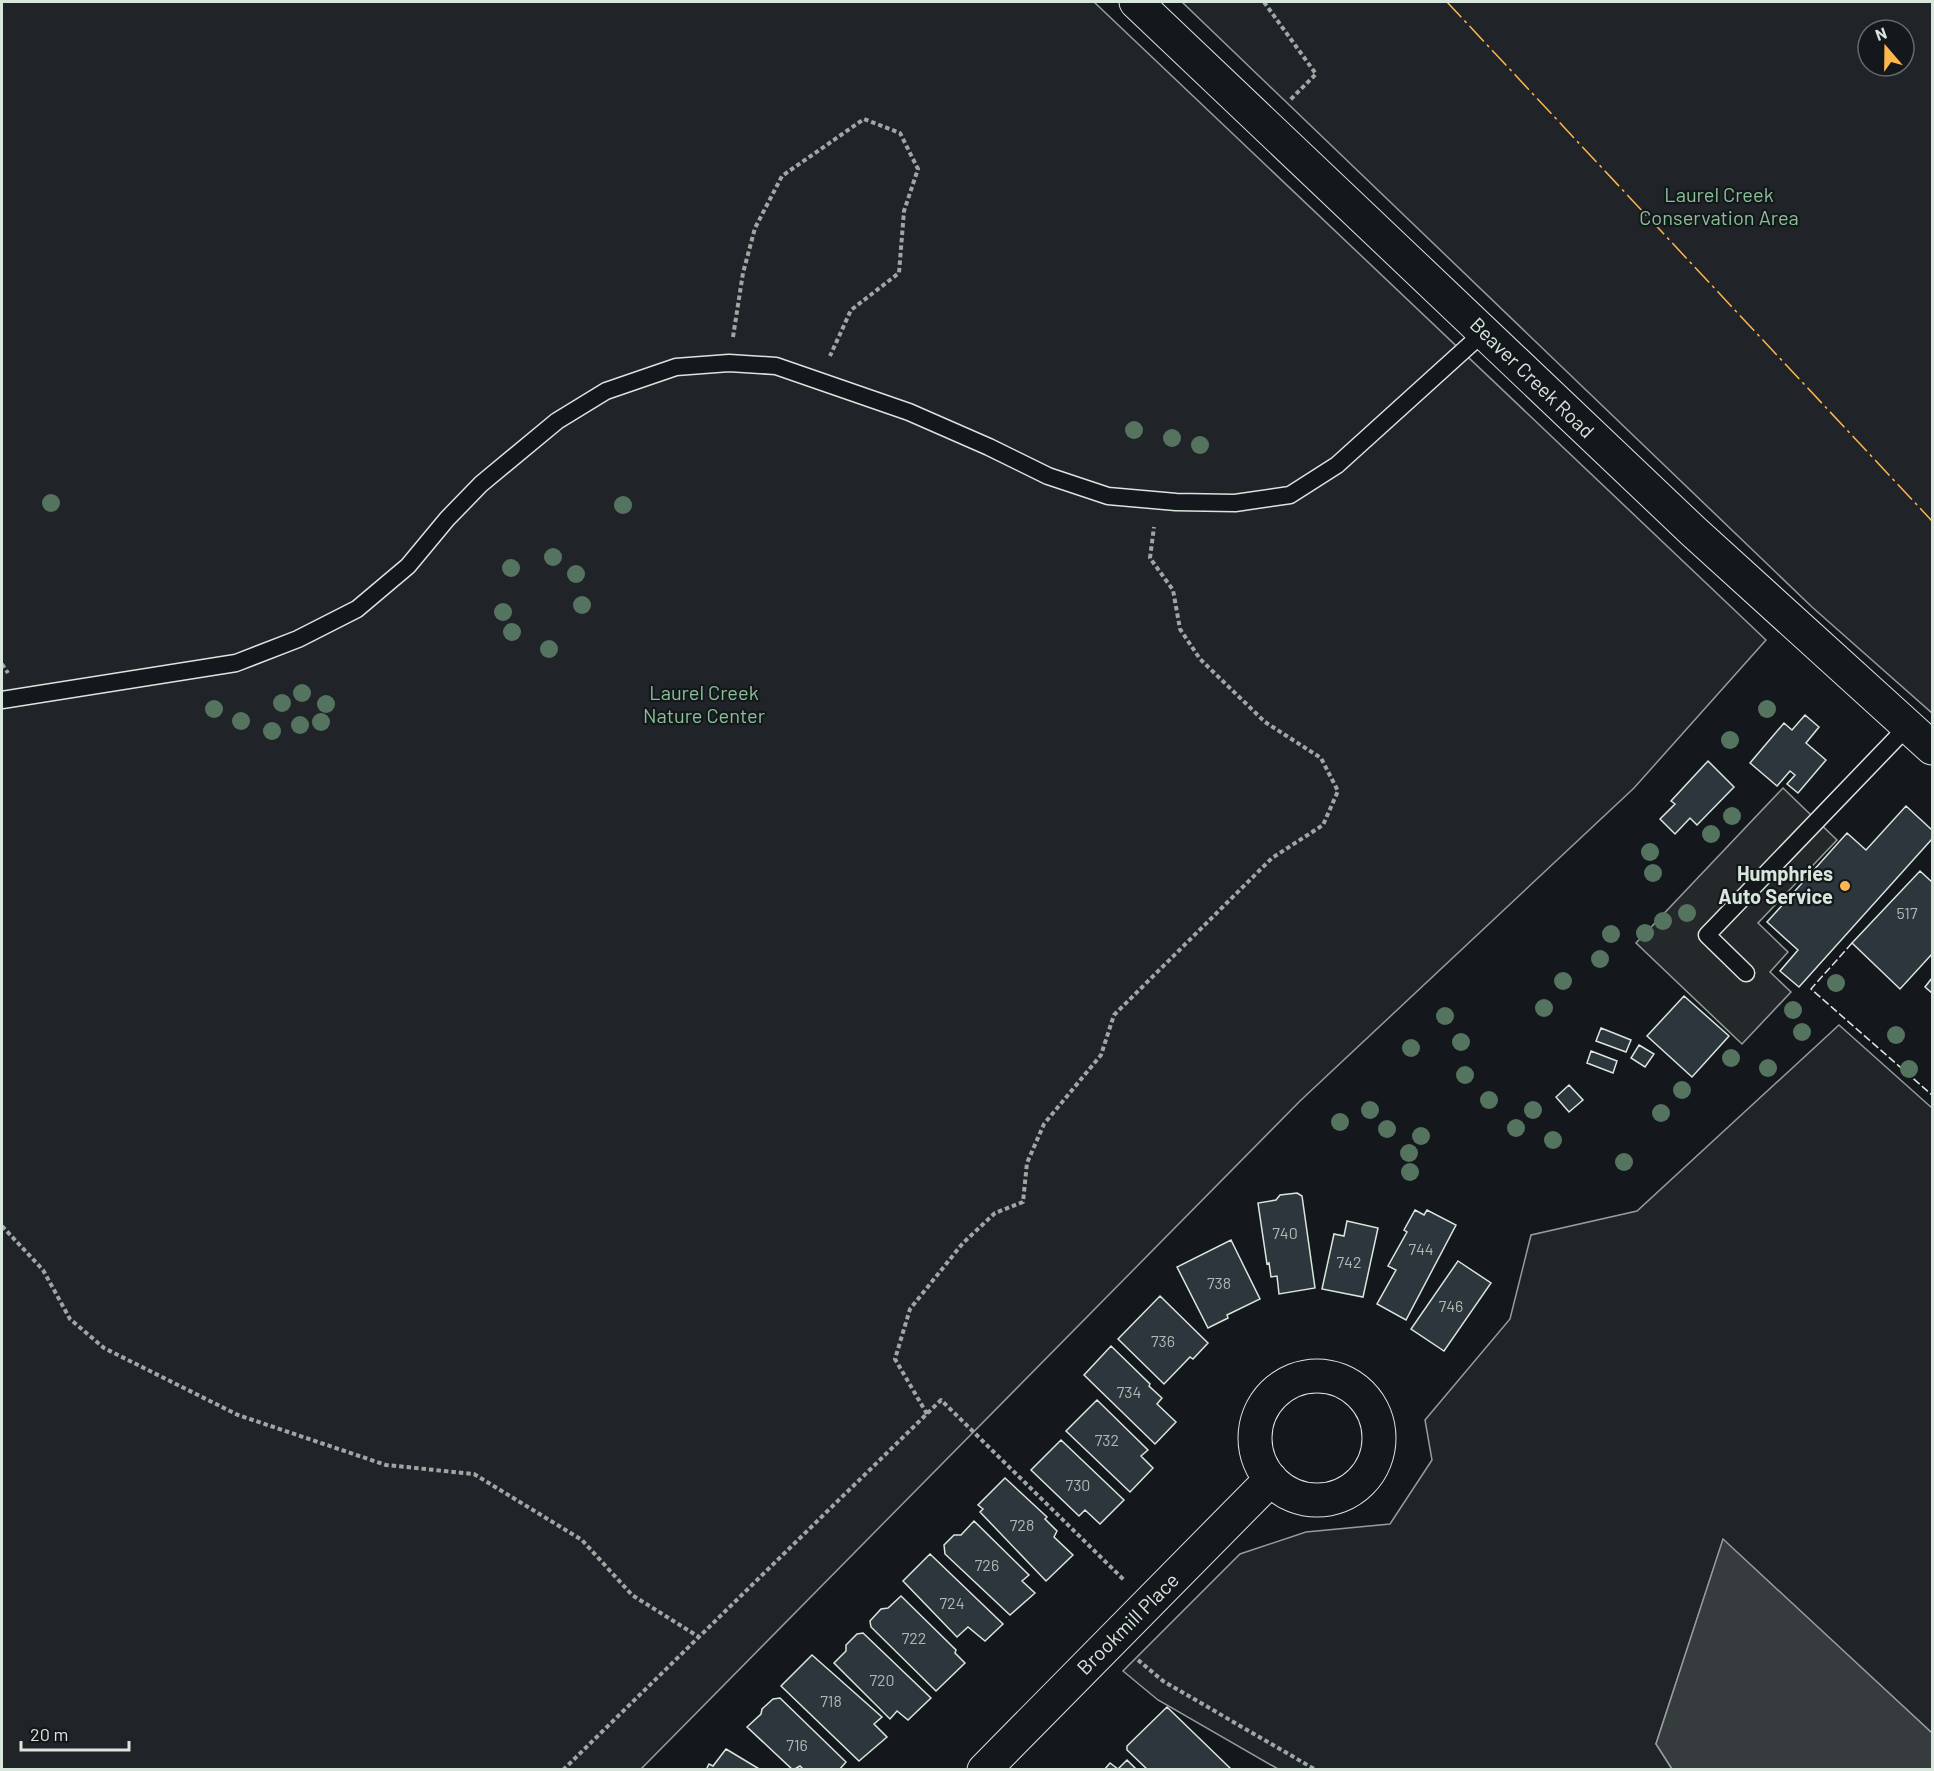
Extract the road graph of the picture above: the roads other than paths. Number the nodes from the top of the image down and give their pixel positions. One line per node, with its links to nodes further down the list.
1 (1136, 2): 2 (street, Beaver Creek Road)
2 (1484, 332): 3 (lane); 4 (street, Beaver Creek Road)
3 (2, 700)
4 (1908, 726): 5 (street, Beaver Creek Road); 6 (lane)
5 (1932, 748)
6 (1746, 973)
7 (1271, 1479): 8 (street, Brookmill Place)
8 (984, 1770)

